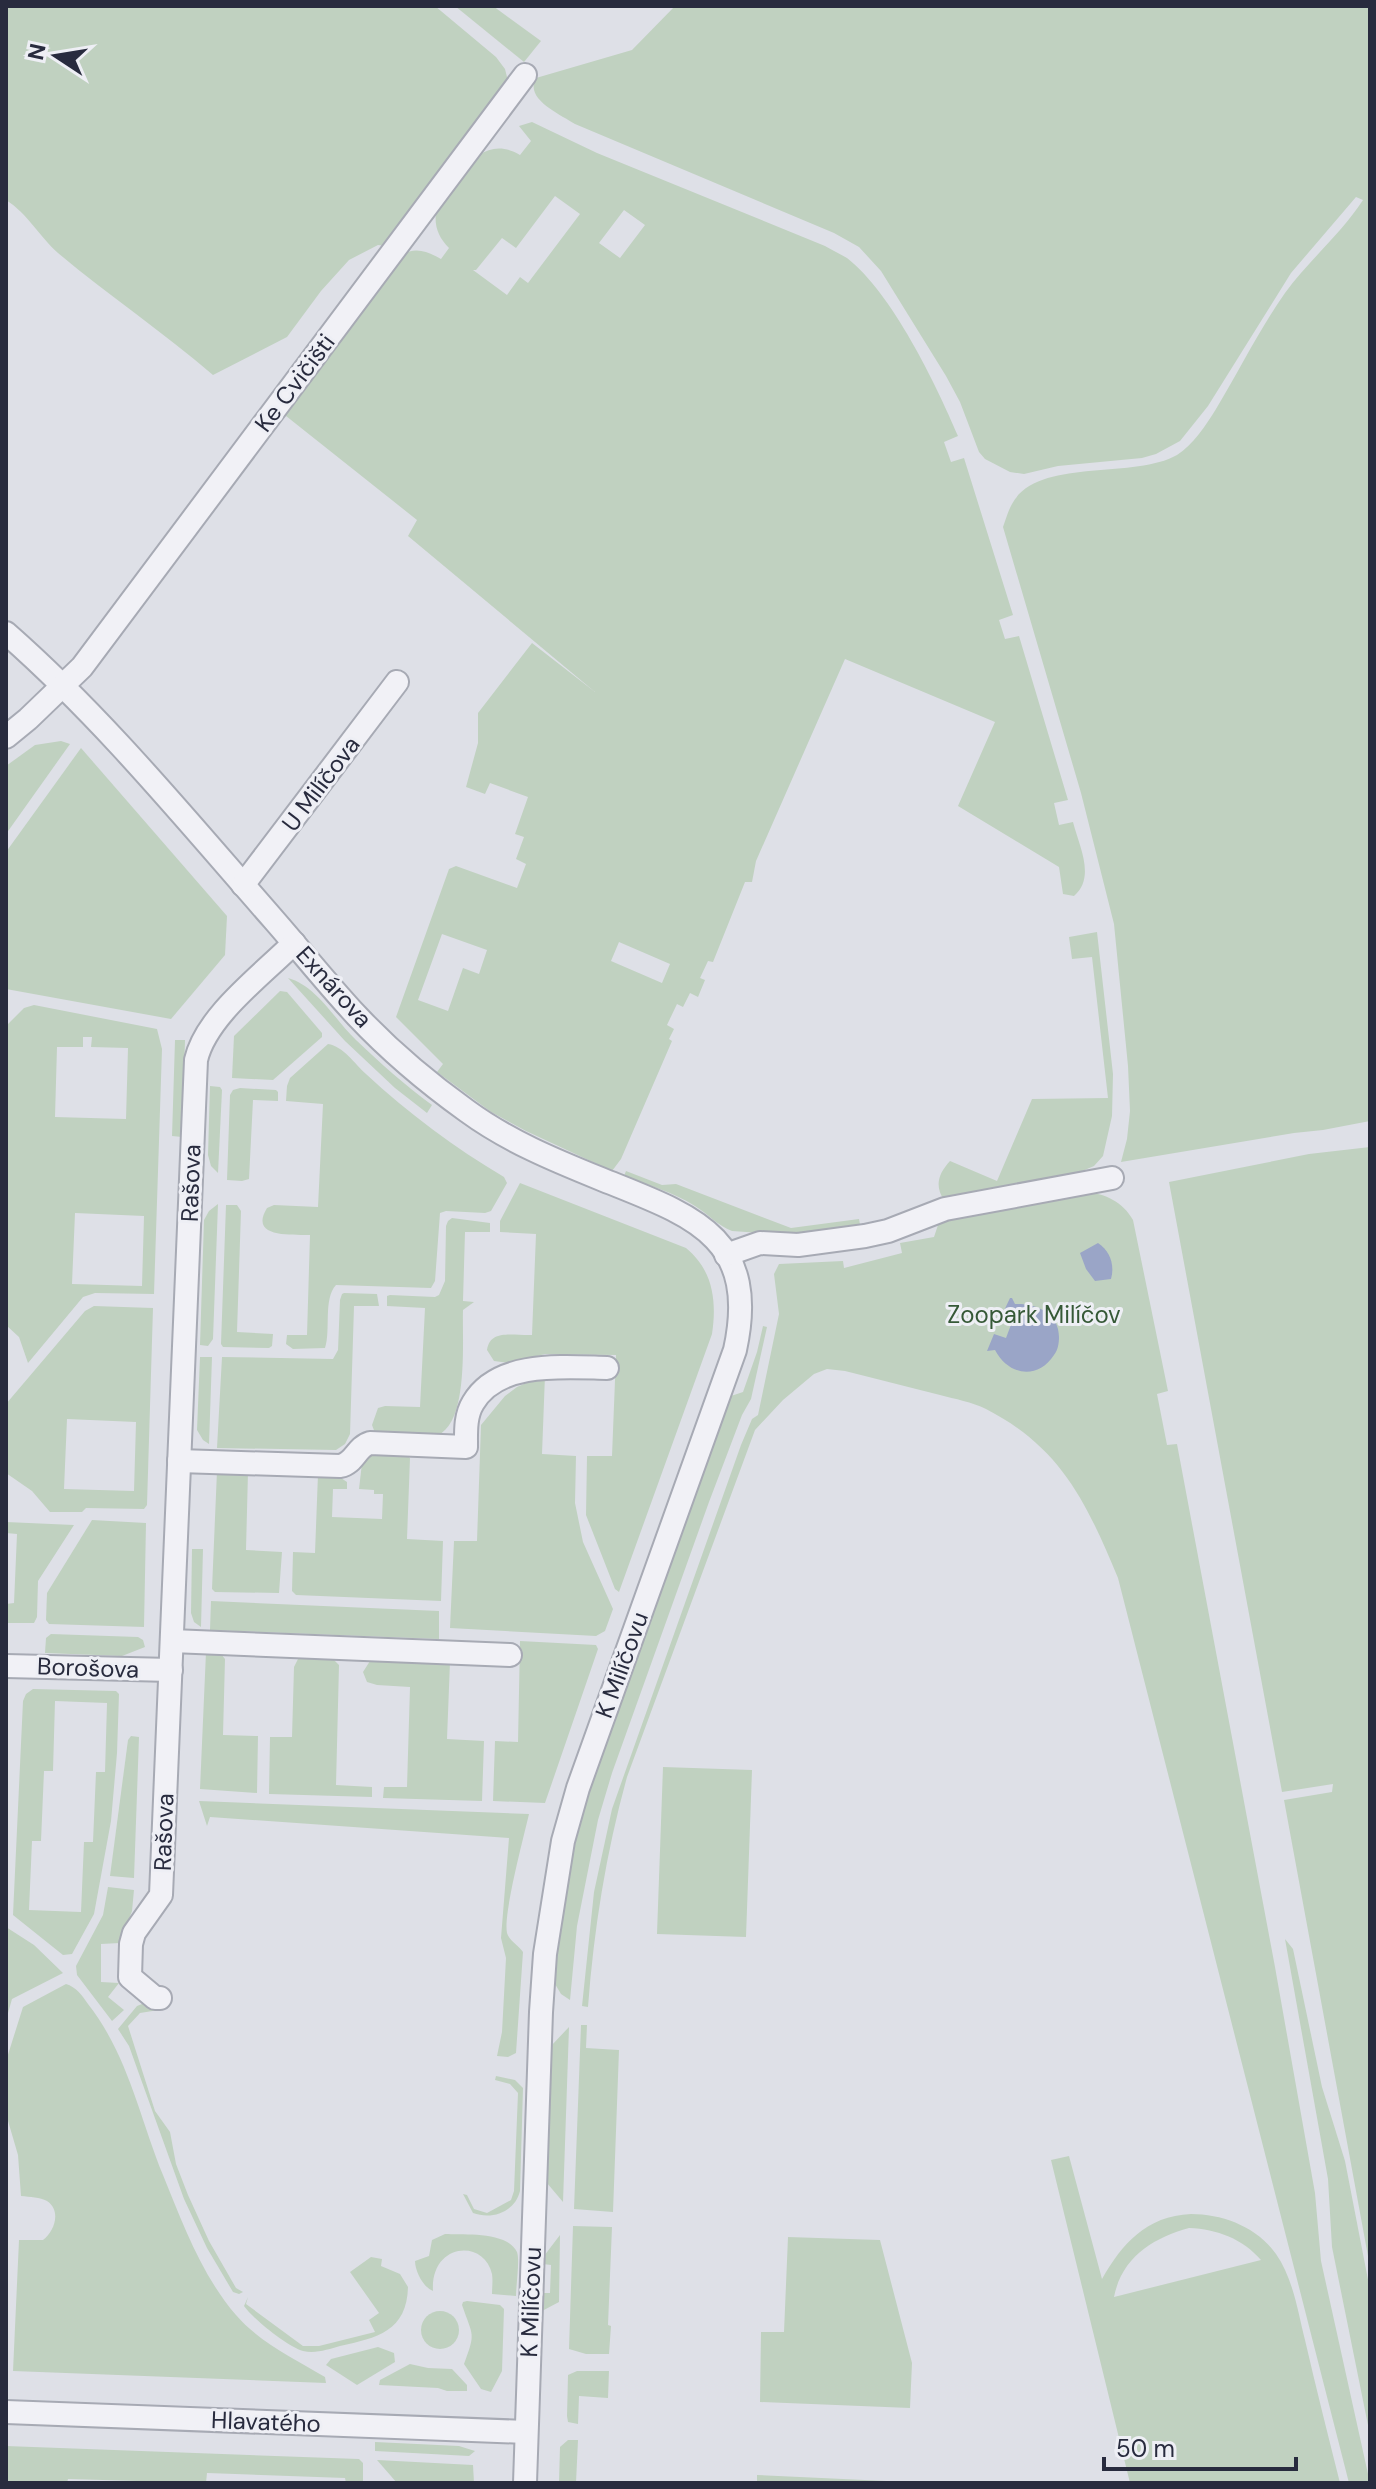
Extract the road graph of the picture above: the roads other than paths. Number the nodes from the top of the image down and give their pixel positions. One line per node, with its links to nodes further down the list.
1 (525, 75): 4 (street, Ke Cvičišti)
2 (6, 633): 4 (street, Exnárova)
3 (397, 682): 6 (street, U Milíčova)
4 (63, 687): 5 (street, Ke Cvičišti); 6 (street, Exnárova)
5 (6, 737)
6 (243, 885): 7 (street, Exnárova)
7 (294, 943): 9 (street, Exnárova); 11 (street, Rašova)
8 (1112, 1178): 9 (street)
9 (726, 1255): 18 (street, K Milíčovu)
10 (607, 1368): 11 (street)
11 (179, 1461): 12 (street, Rašova)
12 (172, 1641): 13 (street); 15 (street, Rašova)
13 (510, 1655)
14 (6, 1666): 15 (street, Borošova)
15 (171, 1670): 16 (street, Rašova)
16 (160, 1998)
17 (6, 2412): 18 (street, Hlavatého)
18 (526, 2432): 19 (street, K Milíčovu)
19 (525, 2483)

